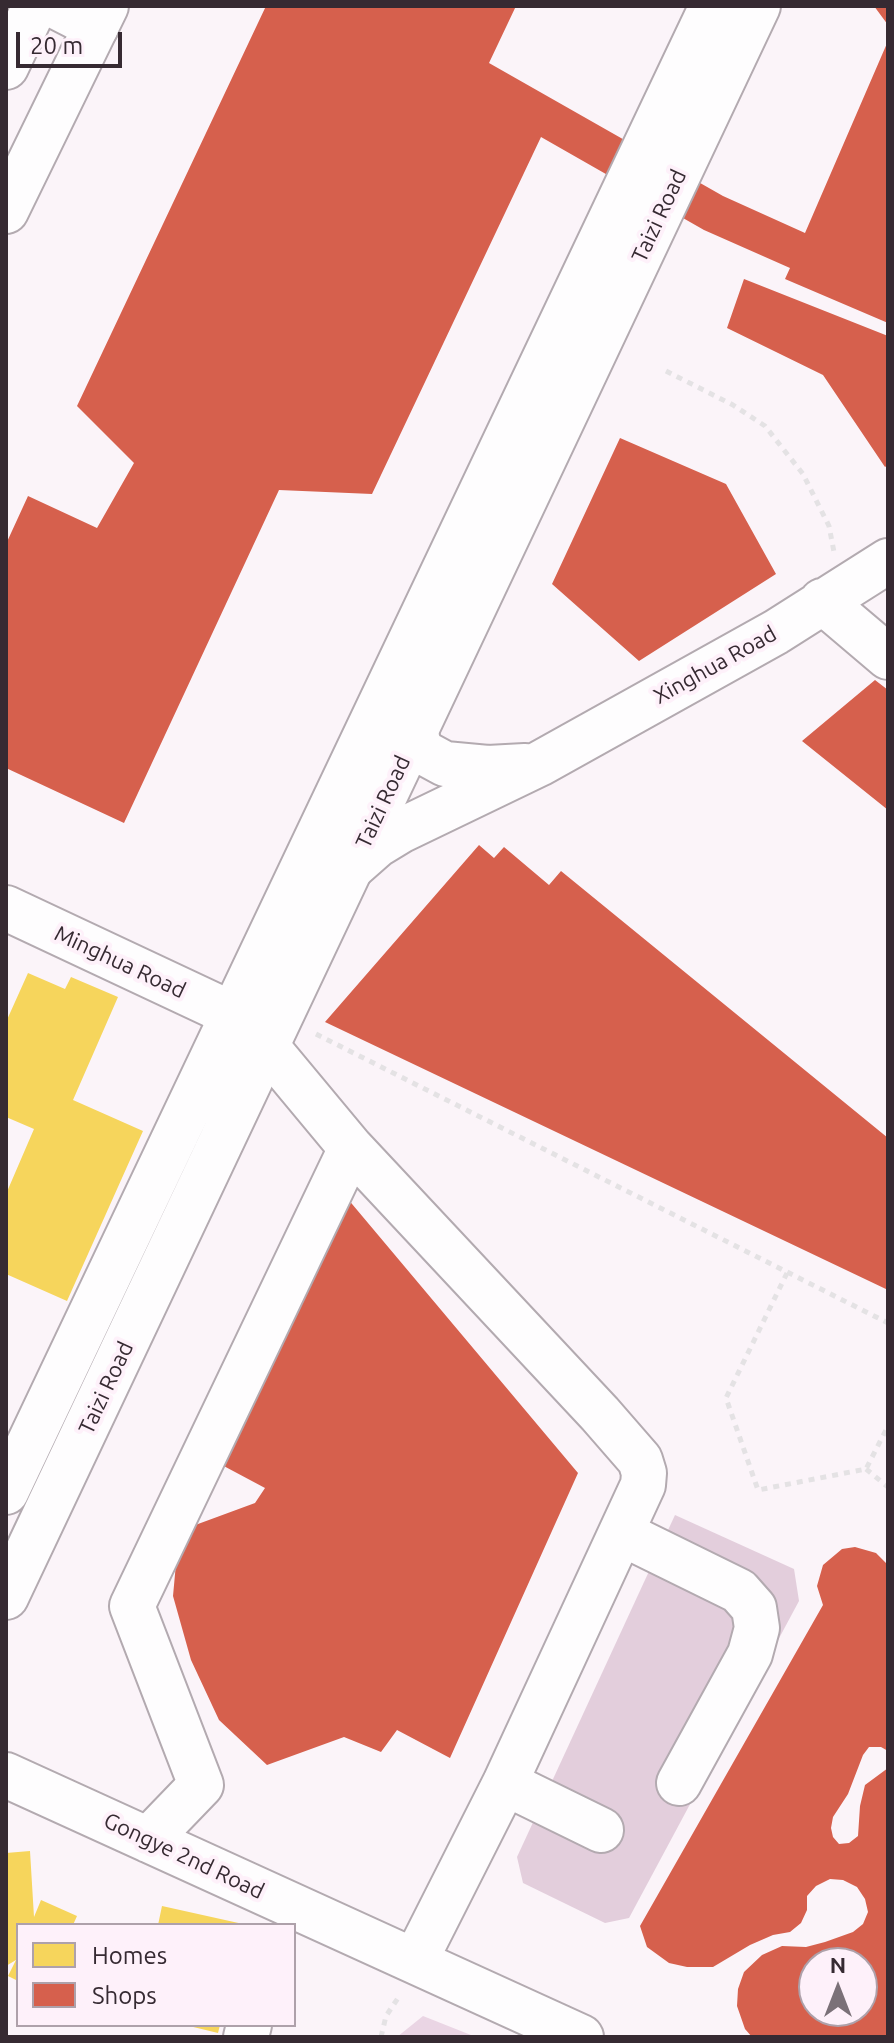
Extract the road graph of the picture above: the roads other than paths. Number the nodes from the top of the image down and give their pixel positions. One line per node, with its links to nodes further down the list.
1 (35, 6): 6 (main road)
2 (55, 6): 5 (main road)
3 (712, 6): 15 (main road, Taizi Road)
4 (758, 6): 11 (main road, Taizi Road)
5 (101, 16): 7 (main road)
6 (6, 67)
7 (6, 211)
8 (888, 561): 9 (main road, Xinghua Road)
9 (834, 594): 10 (main road); 12 (main road, Xinghua Road)
10 (888, 657)
11 (415, 732): 12 (main road, Xinghua Road); 13 (main road, Taizi Road)
12 (539, 764): 13 (main road, Xinghua Road)
13 (352, 867): 16 (main road, Taizi Road)
14 (6, 908): 15 (main road, Minghua Road)
15 (234, 1015): 18 (main road, Taizi Road)
16 (267, 1047): 17 (main road); 20 (main road, Taizi Road)
17 (351, 1148): 19 (main road); 25 (main road)
18 (6, 1492)
19 (621, 1533): 22 (main road); 23 (main road)
20 (6, 1597)
21 (6, 1775): 25 (main road, Gongye 2nd Road)
22 (505, 1783): 24 (main road); 27 (main road)
23 (679, 1783)
24 (601, 1830)
25 (148, 1840): 26 (main road, Gongye 2nd Road)
26 (281, 1913): 27 (main road, Gongye 2nd Road)
27 (415, 1961): 28 (main road, Gongye 2nd Road)
28 (575, 2036)

